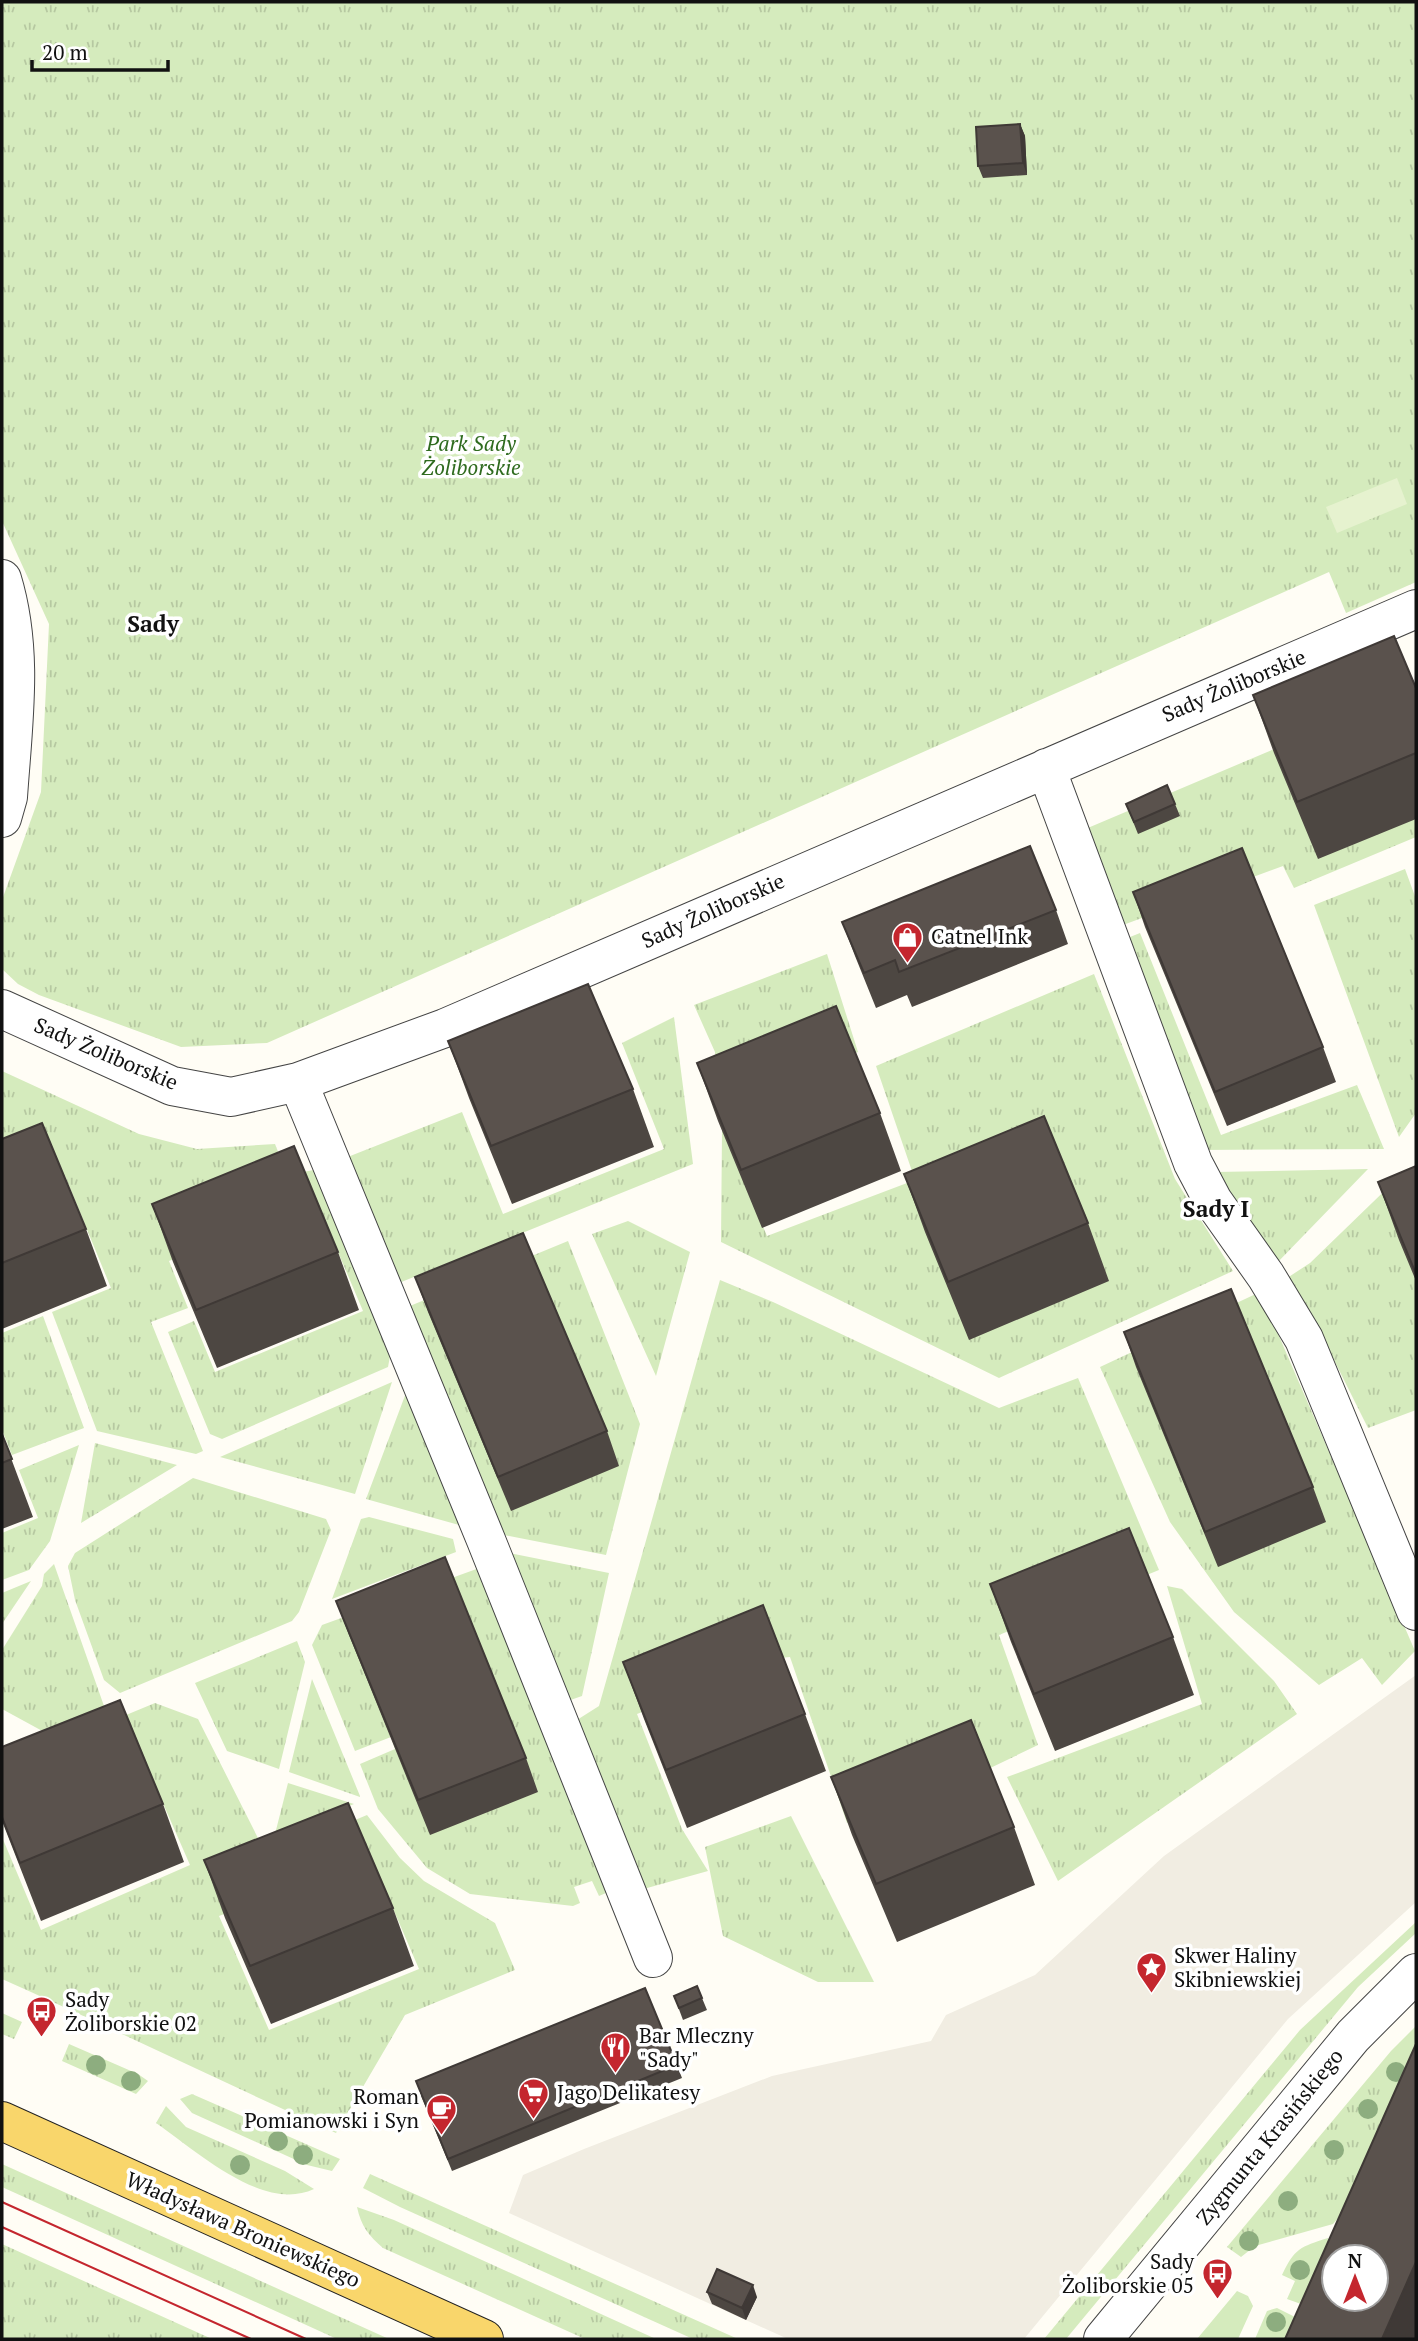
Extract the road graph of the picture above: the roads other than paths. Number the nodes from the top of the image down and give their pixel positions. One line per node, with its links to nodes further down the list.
1 (2, 579): 4 (street)
2 (1416, 609): 3 (street, Sady Żoliborskie)
3 (1046, 768): 6 (street, Sady Żoliborskie); 7 (street)
4 (2, 818)
5 (2, 1009): 6 (street, Sady Żoliborskie)
6 (298, 1082): 8 (street)
7 (1416, 1611)
8 (653, 1958)
9 (1416, 1973): 12 (street, Zygmunta Krasińskiego)
10 (2, 2121): 11 (main road, Władysława Broniewskiego)
11 (484, 2339)
12 (1103, 2339)

